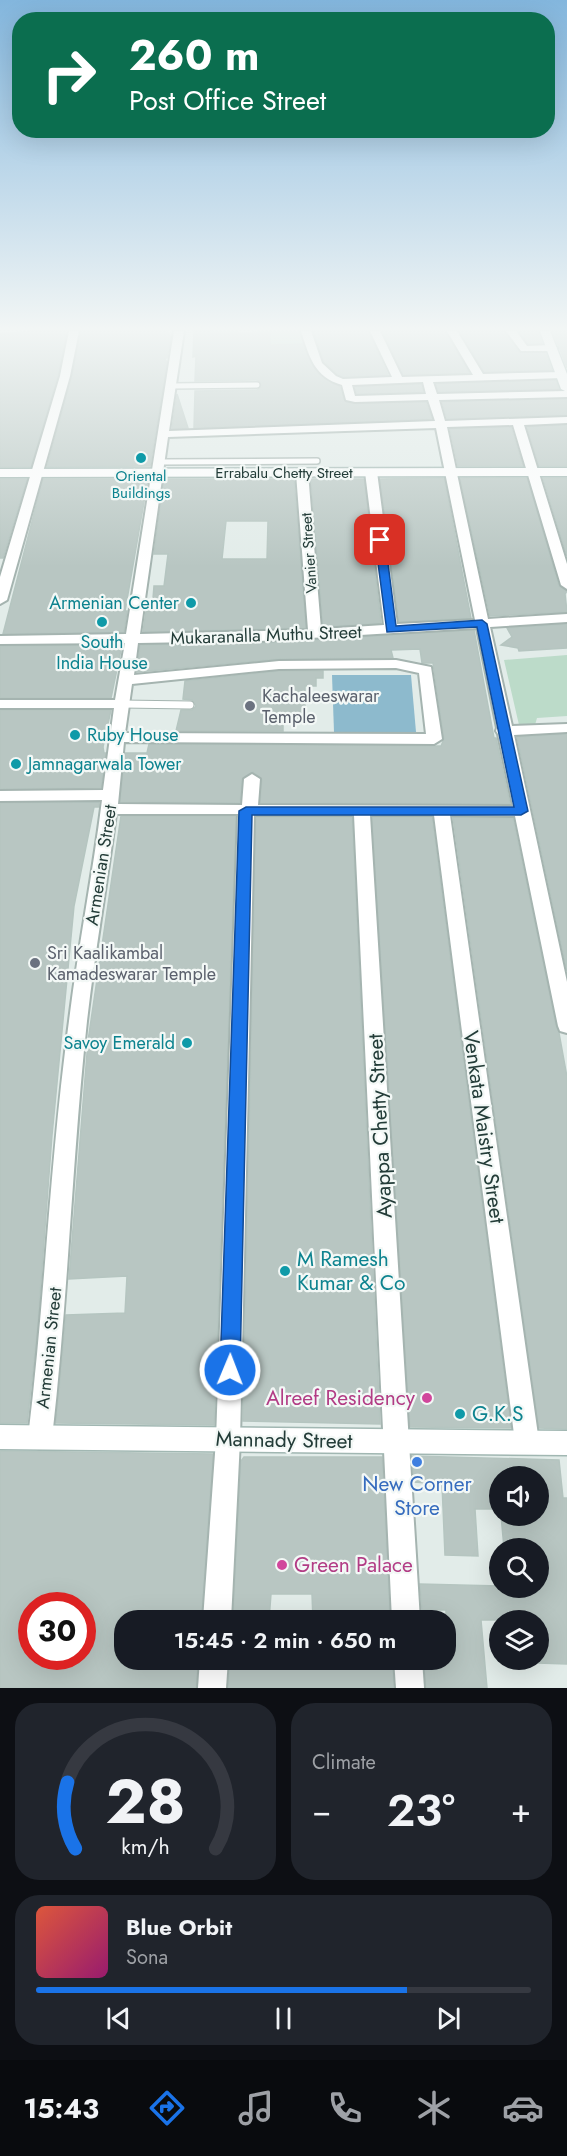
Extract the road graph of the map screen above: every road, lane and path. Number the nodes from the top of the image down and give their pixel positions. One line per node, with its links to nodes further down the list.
1 (55, 410): 15 (street)
2 (168, 410): 7 (street, Armenian Street)
3 (437, 410): 6 (street)
4 (567, 420): 5 (street)
5 (517, 421): 6 (street); 10 (street)
6 (441, 424): 7 (street); 13 (street)
7 (164, 434): 9 (street, Armenian Street)
8 (317, 461): 9 (lane)
9 (159, 467): 11 (street, Errabalu Chetty Street); 15 (street, Errabalu Chetty Street); 23 (street, Armenian Street)
10 (533, 471): 13 (street, Errabalu Chetty Street); 14 (street, Errabalu Chetty Street); 17 (street)
11 (302, 472): 12 (street, Errabalu Chetty Street); 22 (street, Vanier Street)
12 (371, 472): 13 (street, Errabalu Chetty Street); 21 (street)
13 (450, 472): 20 (street)
14 (567, 472)
15 (35, 473): 16 (street, Errabalu Chetty Street); 18 (street)
16 (0, 474)
17 (567, 585)
18 (0, 600)
19 (567, 618): 20 (street, Mukaranalla Muthu Street)
20 (482, 624): 21 (street, Mukaranalla Muthu Street); 30 (street)
21 (391, 630): 22 (street, Mukaranalla Muthu Street)
22 (315, 634): 23 (street, Mukaranalla Muthu Street)
23 (133, 639): 24 (street, Mukaranalla Muthu Street); 25 (street, Armenian Street)
24 (0, 640)
25 (126, 680): 27 (street, Armenian Street); 31 (street)
26 (0, 704): 27 (street)
27 (122, 704): 28 (lane); 31 (street, Armenian Street)
28 (190, 705)
29 (567, 728): 30 (street)
30 (504, 731): 38 (street)
31 (117, 737): 34 (street, Armenian Street)
32 (252, 779): 35 (street)
33 (0, 796): 34 (street)
34 (110, 802): 35 (street); 42 (street, Armenian Street)
35 (248, 811): 36 (street); 43 (street)
36 (362, 811): 37 (street); 44 (street, Ayappa Chetty Street)
37 (441, 811): 38 (street); 45 (street, Venkata Maistry Street)
38 (521, 811): 39 (street)
39 (560, 947): 40 (street)
40 (567, 1026)
41 (0, 1437): 42 (street, Mannady Street)
42 (40, 1438): 43 (street, Mannady Street)
43 (228, 1440): 44 (street, Mannady Street); 47 (street)
44 (398, 1441): 45 (street, Mannady Street); 48 (street, Ayappa Chetty Street)
45 (527, 1443): 46 (street, Mannady Street)
46 (567, 1444)
47 (218, 1610)
48 (406, 1610)
49 (213, 1670): 51 (street)
50 (409, 1670): 52 (street)
51 (212, 1688)
52 (410, 1688)

